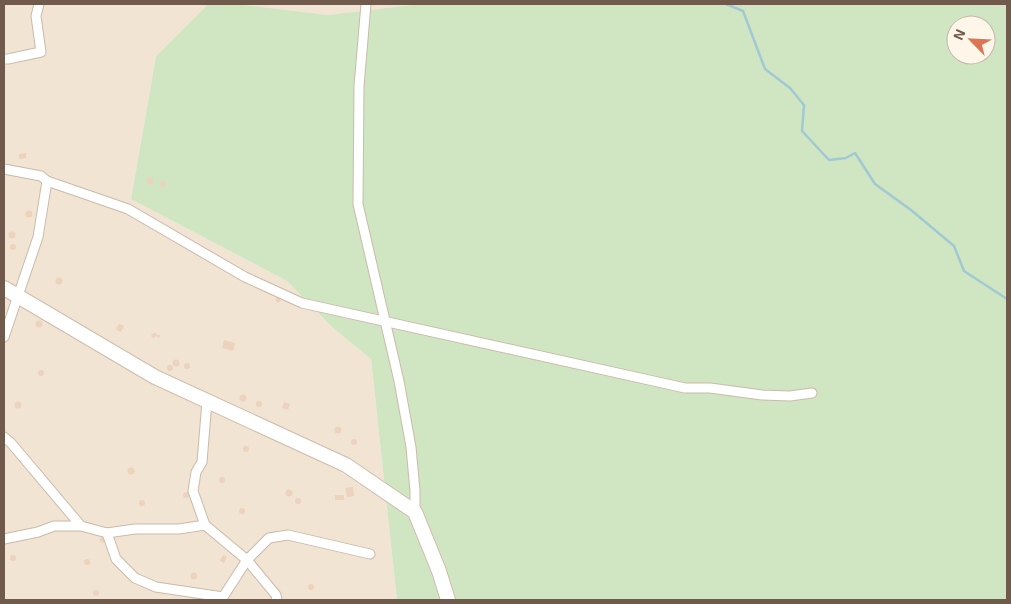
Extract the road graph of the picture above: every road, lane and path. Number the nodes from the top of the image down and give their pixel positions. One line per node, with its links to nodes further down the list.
1 (39, 4): 3 (street)
2 (366, 4): 8 (street)
3 (4, 59)
4 (4, 169): 5 (street)
5 (46, 181): 7 (street); 8 (street)
6 (4, 288): 7 (main road)
7 (18, 296): 9 (street); 11 (main road)
8 (384, 322): 10 (street); 13 (street)
9 (4, 337)
10 (812, 393)
11 (207, 401): 13 (main road); 14 (street)
12 (4, 437): 15 (street)
13 (415, 512): 21 (main road)
14 (205, 525): 16 (street); 19 (street)
15 (81, 526): 16 (street); 17 (street)
16 (107, 533): 19 (street)
17 (4, 539)
18 (370, 554): 19 (street)
19 (246, 560): 20 (street)
20 (277, 600)
21 (448, 600)

